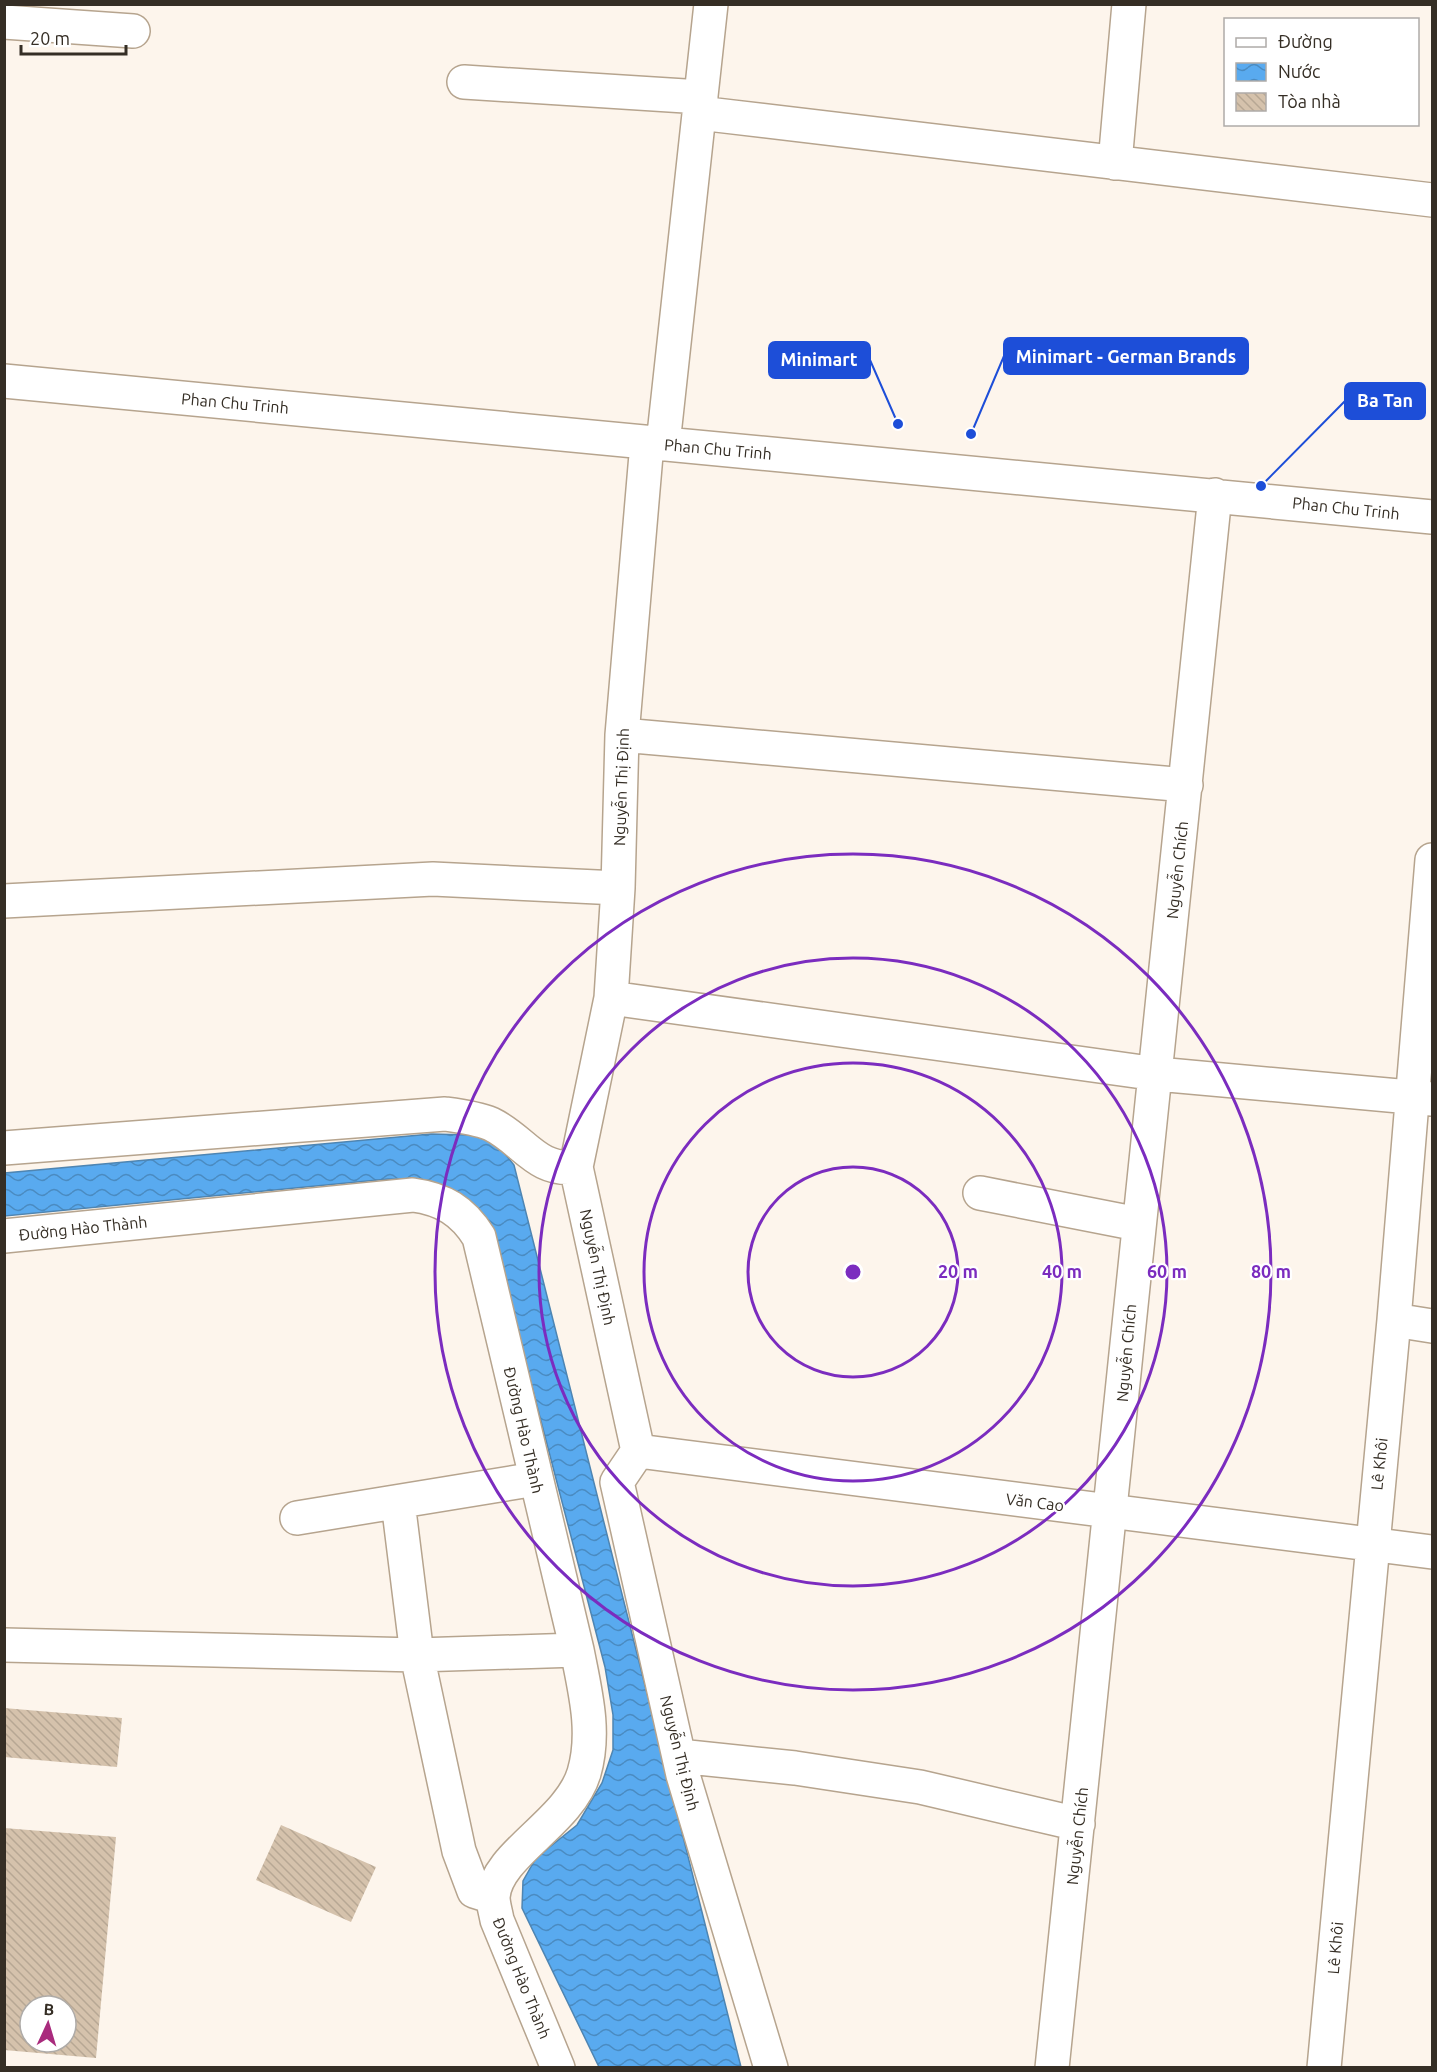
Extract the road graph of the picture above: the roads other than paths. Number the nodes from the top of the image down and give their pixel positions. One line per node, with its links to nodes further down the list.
1 (711, 4): 6 (street, Nguyễn Thị Định)
2 (1129, 4): 7 (street)
3 (4, 22): 4 (street)
4 (133, 32)
5 (464, 82): 6 (street)
6 (700, 105): 7 (street); 10 (street, Nguyễn Thị Định)
7 (1115, 163): 8 (street)
8 (1432, 200)
9 (4, 381): 10 (street, Phan Chu Trinh)
10 (655, 443): 11 (street, Phan Chu Trinh); 13 (street, Nguyễn Thị Định)
11 (1215, 495): 12 (street, Phan Chu Trinh); 14 (street, Nguyễn Chích)
12 (1432, 517)
13 (622, 735): 14 (street); 16 (street, Nguyễn Thị Định)
14 (1186, 785): 20 (street, Nguyễn Chích)
15 (1432, 860): 18 (street, Lê Khôi)
16 (618, 888): 17 (street); 19 (street, Nguyễn Thị Định)
17 (4, 901)
18 (1429, 929): 21 (street, Lê Khôi)
19 (611, 998): 20 (street); 23 (street, Nguyễn Thị Định)
20 (1156, 1074): 21 (street); 25 (street, Nguyễn Chích)
21 (1422, 1098): 27 (street, Lê Khôi)
22 (4, 1148): 23 (street)
23 (576, 1167): 29 (street, Nguyễn Thị Định)
24 (980, 1193): 25 (street)
25 (1138, 1224): 32 (street, Nguyễn Chích)
26 (4, 1236): 30 (street, Đường Hào Thành)
27 (1394, 1320): 28 (street); 34 (street, Lê Khôi)
28 (1432, 1326)
29 (638, 1451): 32 (street, Văn Cao); 39 (street, Nguyễn Thị Định)
30 (536, 1479): 31 (street); 37 (street, Đường Hào Thành)
31 (398, 1502): 33 (street); 38 (street)
32 (1112, 1512): 34 (street, Văn Cao); 40 (street, Nguyễn Chích)
33 (297, 1518)
34 (1371, 1545): 35 (street, Văn Cao); 45 (street, Lê Khôi)
35 (1432, 1552)
36 (4, 1645): 38 (street)
37 (578, 1650): 38 (street); 41 (street, Đường Hào Thành)
38 (417, 1655): 41 (street)
39 (679, 1756): 40 (street); 43 (street, Nguyễn Thị Định)
40 (1078, 1824): 44 (street, Nguyễn Chích)
41 (493, 1897): 42 (street, Đường Hào Thành)
42 (558, 2067)
43 (771, 2067)
44 (1052, 2067)
45 (1324, 2067)

